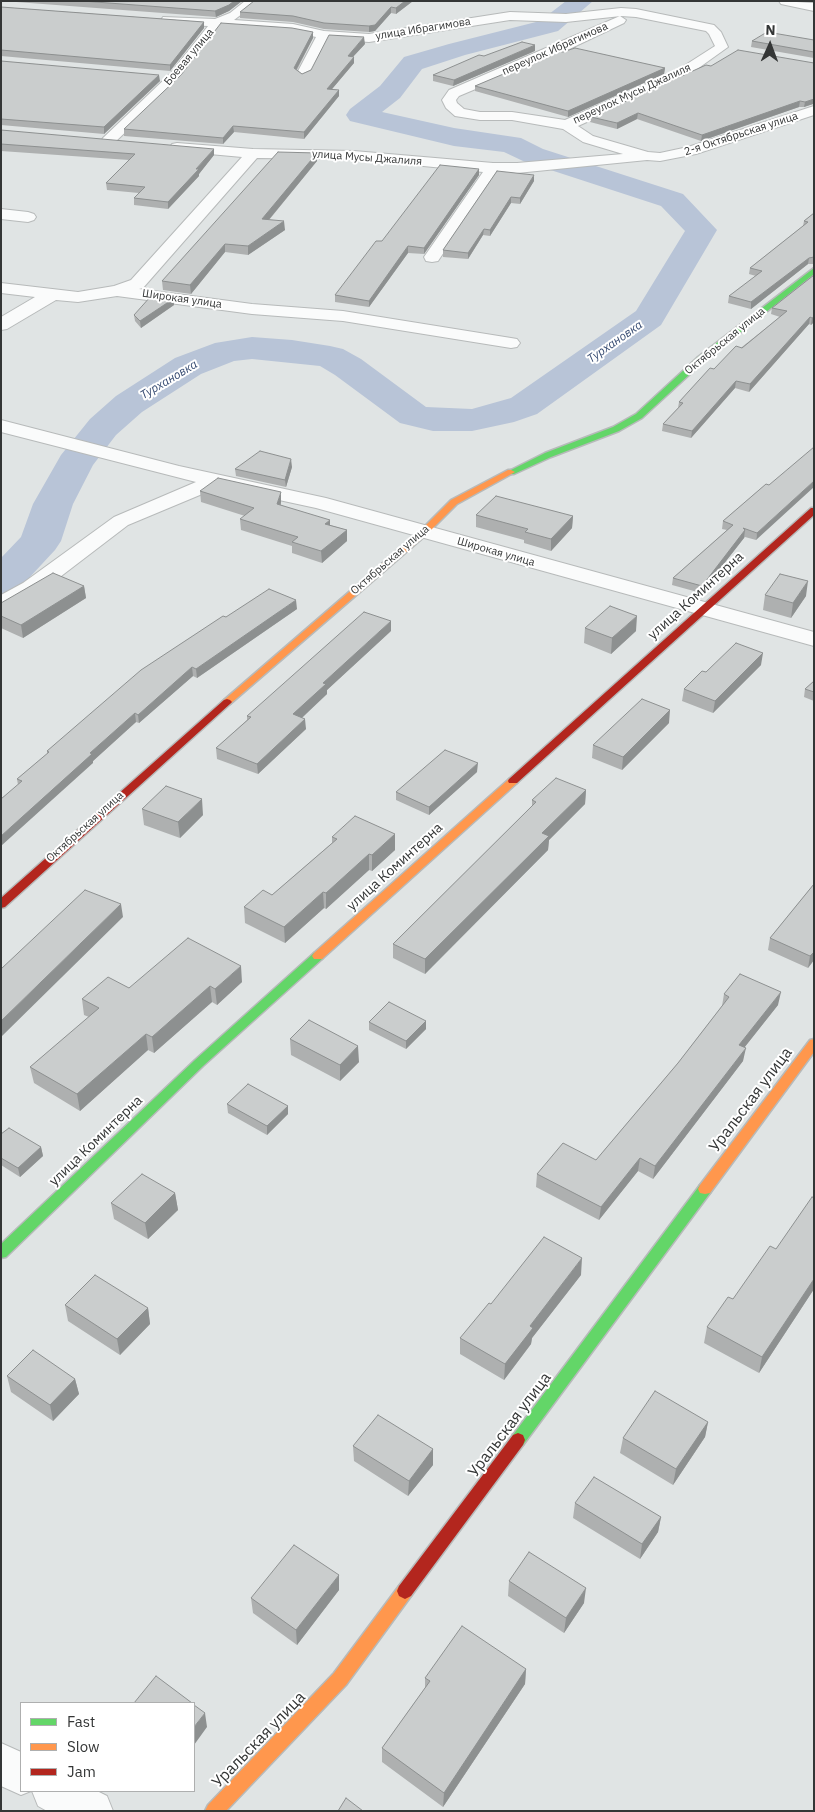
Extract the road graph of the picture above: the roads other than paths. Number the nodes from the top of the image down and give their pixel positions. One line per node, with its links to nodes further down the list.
1 (253, 1): 7 (street, Боевая улица)
2 (785, 1): 4 (street)
3 (655, 4): 5 (street, переулок Ибрагимова)
4 (814, 7)
5 (636, 13): 8 (street, улица Ибрагимова); 9 (street, улица Ибрагимова); 14 (street, переулок Ибрагимова)
6 (158, 19): 7 (street, улица Ибрагимова)
7 (217, 23): 8 (street, улица Ибрагимова); 12 (street, Боевая улица)
8 (324, 35): 11 (street)
9 (726, 48): 14 (street, переулок Мусы Джалиля)
10 (156, 75): 12 (street)
11 (303, 75)
12 (176, 77): 15 (street, Боевая улица)
13 (814, 110): 18 (street, 2-я Октябрьская улица)
14 (567, 125): 18 (street)
15 (127, 143)
16 (166, 146): 17 (street, улица Мусы Джалиля)
17 (253, 153): 19 (street, улица Мусы Джалиля); 25 (street)
18 (647, 156): 19 (street, улица Мусы Джалиля)
19 (493, 168): 22 (street)
20 (1, 214): 21 (street)
21 (28, 217)
22 (432, 257)
23 (814, 270): 32 (street, Октябрьская улица)
24 (1, 288): 26 (street, Широкая улица)
25 (117, 291): 26 (street, Широкая улица); 28 (street, Широкая улица)
26 (53, 294): 27 (street)
27 (1, 325)
28 (511, 343)
29 (1, 426): 30 (street, Широкая улица)
30 (218, 480): 32 (street, Широкая улица); 33 (street)
31 (814, 510): 34 (street, улица Коминтерна)
32 (424, 532): 34 (street, Широкая улица); 36 (street, Октябрьская улица)
33 (1, 604)
34 (703, 610): 35 (street, Широкая улица); 38 (street, улица Коминтерна)
35 (814, 640)
36 (1, 904)
37 (814, 1043): 43 (street, Уральская улица)
38 (1, 1253)
39 (1, 1764): 40 (street)
40 (20, 1774)
41 (55, 1792): 42 (street)
42 (92, 1811)
43 (214, 1811)

